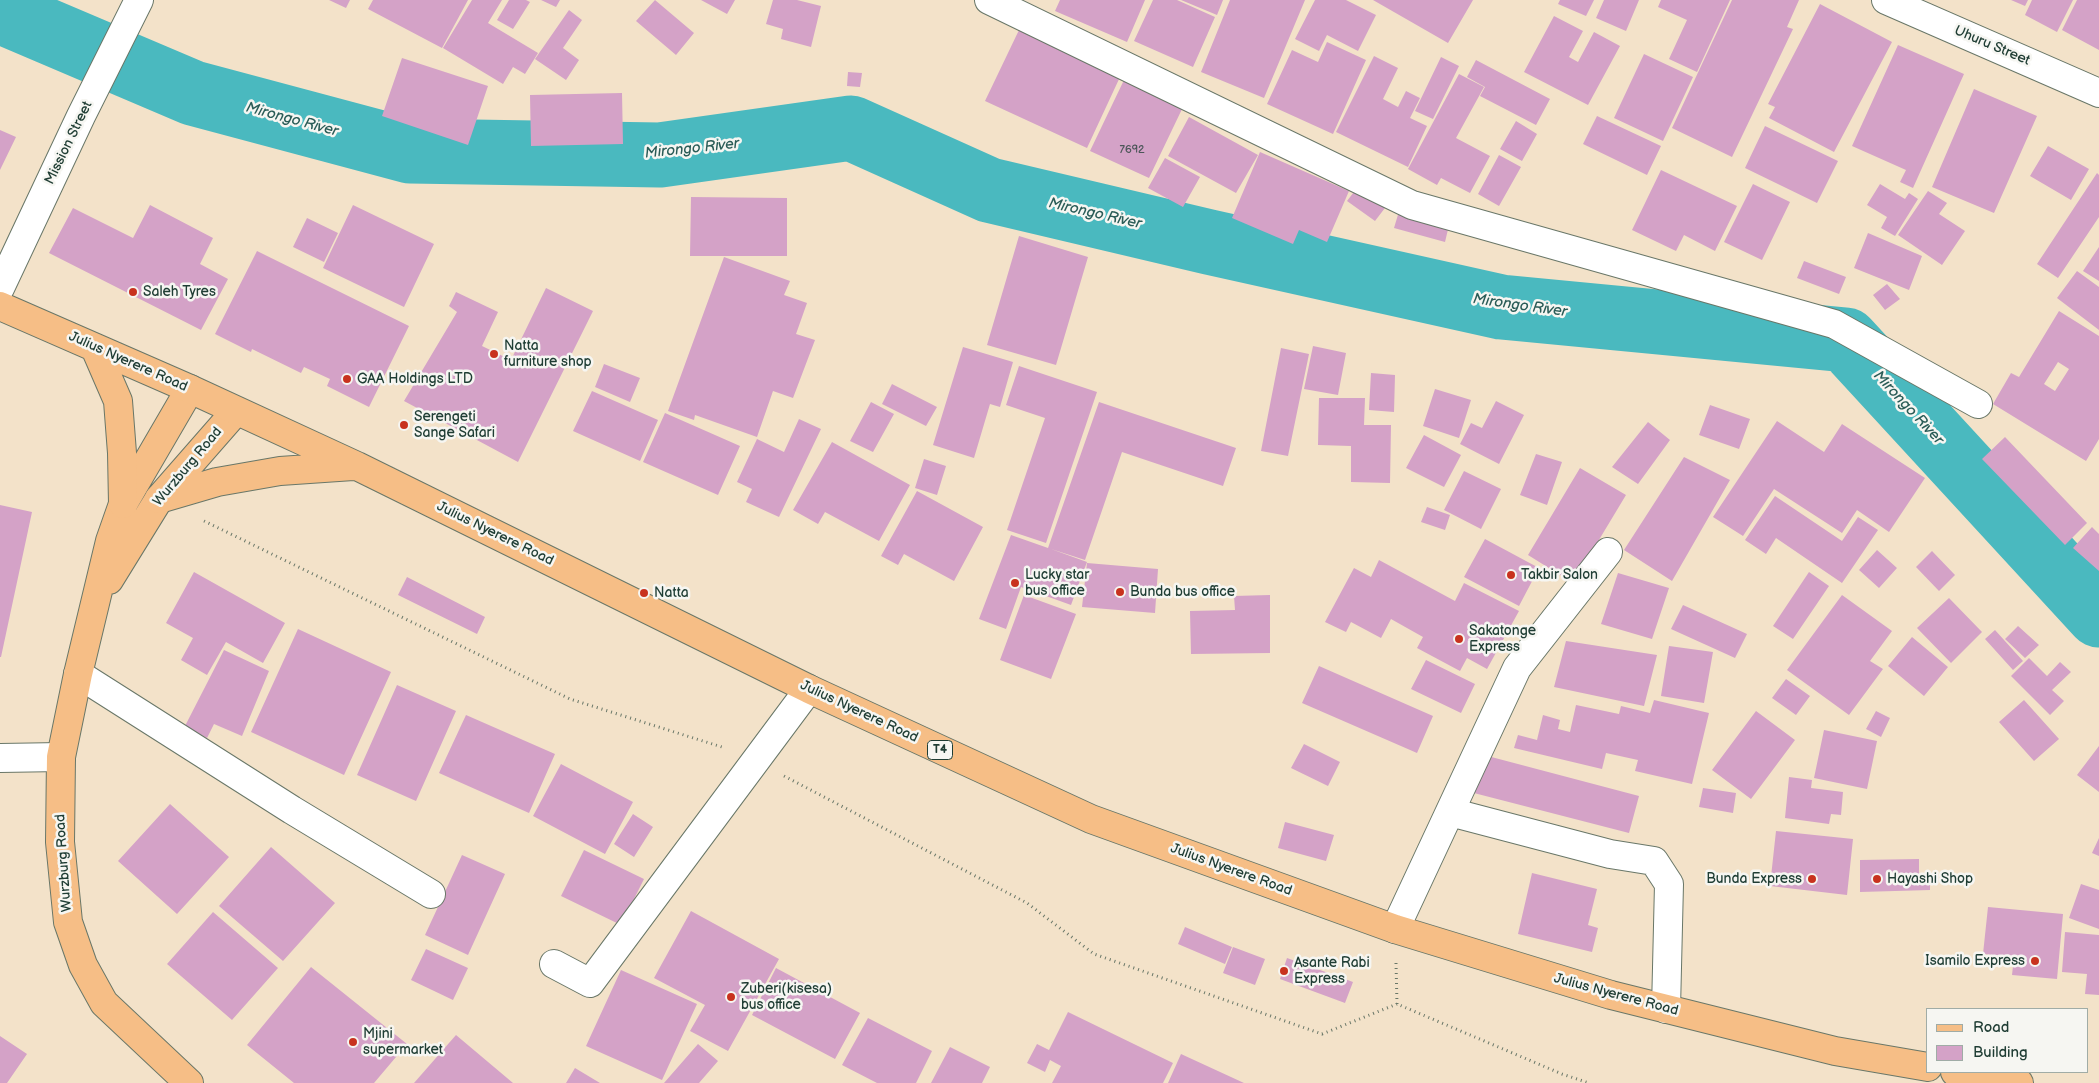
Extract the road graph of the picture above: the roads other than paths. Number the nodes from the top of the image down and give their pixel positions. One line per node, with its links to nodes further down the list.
1 (139, 0): 5 (street, Mission Street)
2 (989, 0): 9 (street)
3 (1886, 0): 4 (street, Uhuru Street)
4 (2099, 93)
5 (0, 288)
6 (0, 306): 7 (main road, Julius Nyerere Road / T4)
7 (95, 348): 8 (main road, Julius Nyerere Road / T4); 13 (main road)
8 (190, 389): 10 (main road, Julius Nyerere Road / T4); 13 (main road, Wurzburg Road)
9 (1978, 404)
10 (236, 411): 11 (main road, Julius Nyerere Road / T4); 12 (main road, Wurzburg Road)
11 (357, 466): 12 (main road); 17 (main road, Julius Nyerere Road / T4)
12 (159, 499): 15 (main road, Wurzburg Road)
13 (123, 504): 15 (main road, Wurzburg Road)
14 (1608, 552): 20 (street)
15 (96, 602): 16 (main road, Wurzburg Road)
16 (78, 674): 18 (main road, Wurzburg Road); 21 (street)
17 (809, 689): 22 (main road, Julius Nyerere Road / T4); 23 (street)
18 (61, 757): 19 (street); 27 (main road, Wurzburg Road)
19 (0, 758)
20 (1450, 812): 22 (street); 24 (street)
21 (431, 894)
22 (1395, 929): 24 (main road, Julius Nyerere Road / T4)
23 (554, 964)
24 (1666, 1009): 25 (main road, Julius Nyerere Road / T4)
25 (1926, 1067)
26 (1961, 1073): 28 (main road)
27 (189, 1083)
28 (2019, 1083)

